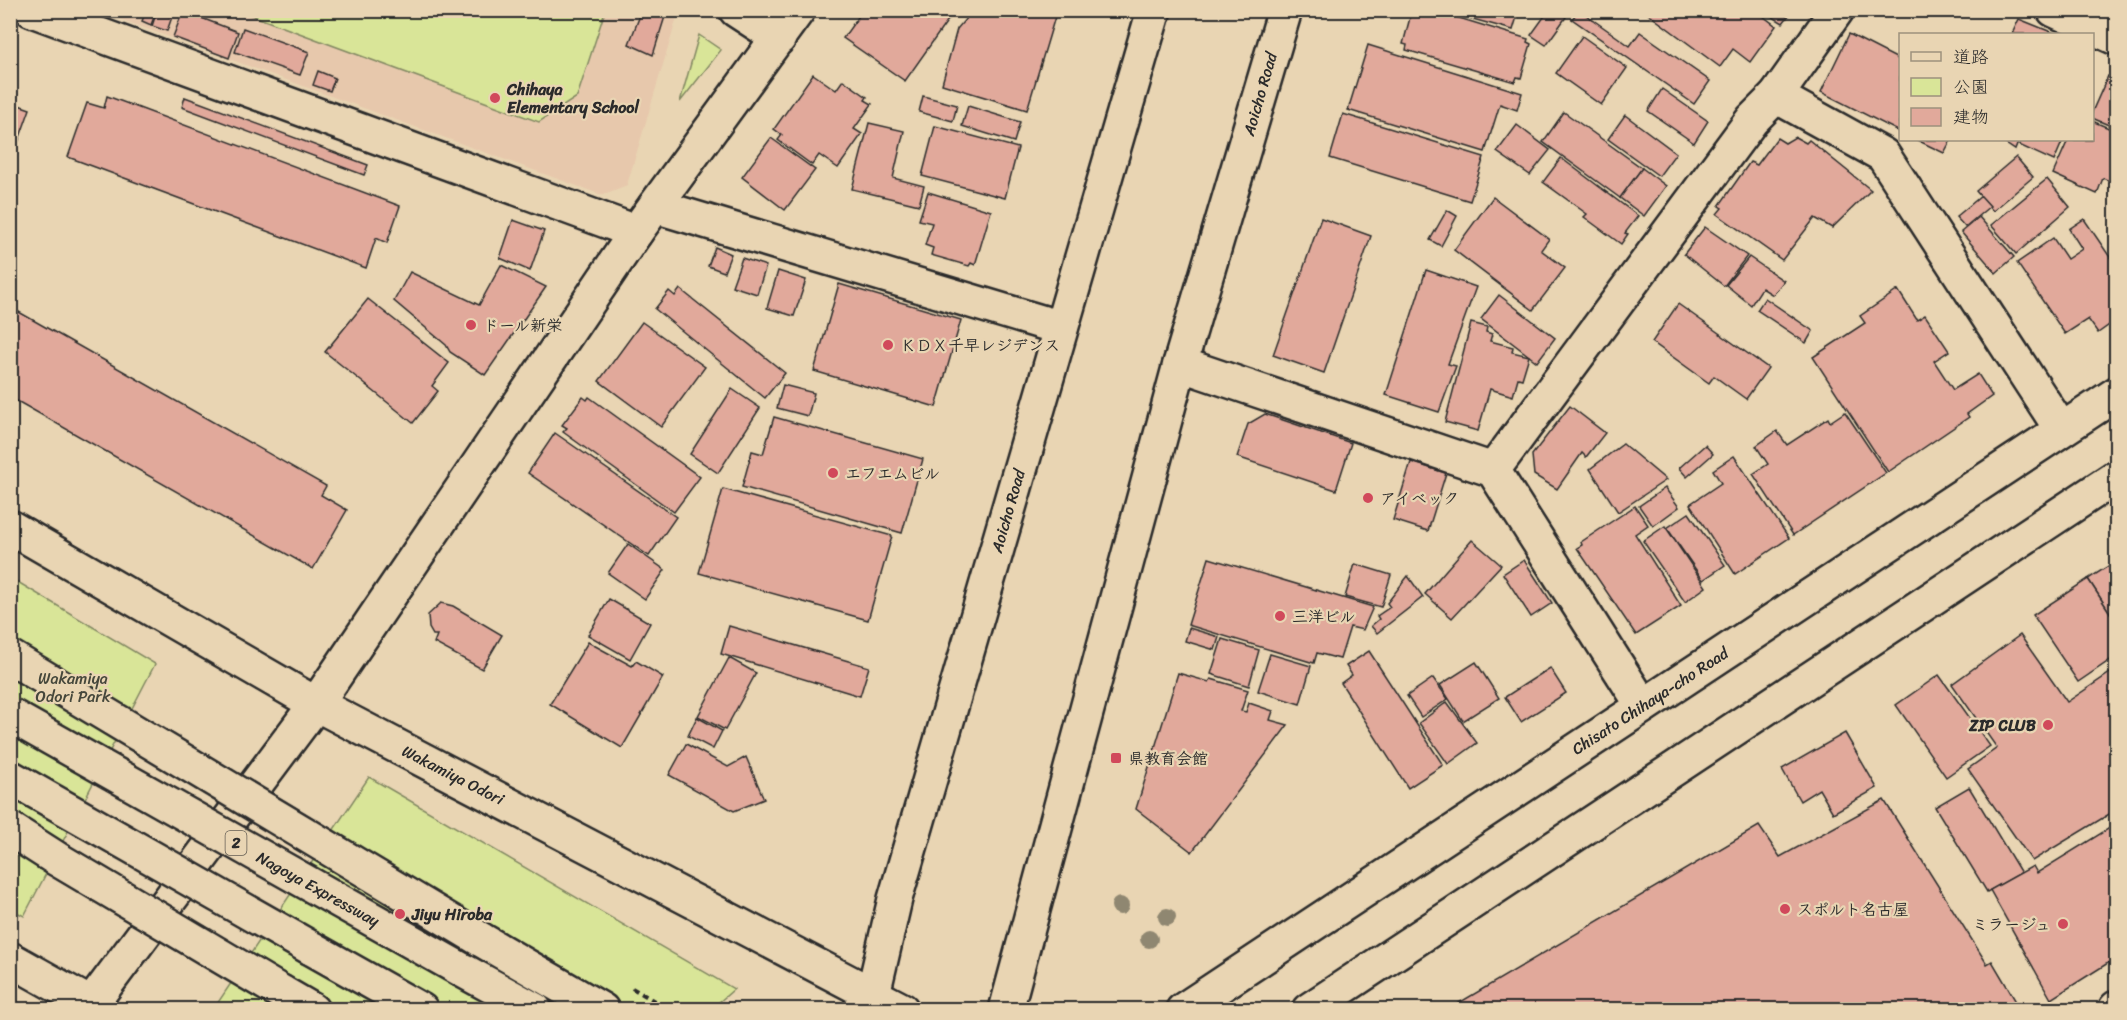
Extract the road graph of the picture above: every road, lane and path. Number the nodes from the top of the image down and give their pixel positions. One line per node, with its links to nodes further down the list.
1 (32, 10): 12 (main road)
2 (736, 10): 8 (main road)
3 (798, 10): 8 (main road)
4 (1154, 10): 13 (main road, Aoicho Road)
5 (1285, 10): 14 (main road, Aoicho Road)
6 (1837, 10): 10 (main road)
7 (2054, 10): 9 (main road)
8 (779, 38): 11 (main road)
9 (2116, 38)
10 (1776, 96): 16 (main road); 17 (main road)
11 (655, 206): 12 (main road); 13 (main road)
12 (636, 232): 21 (main road)
13 (1061, 328): 28 (main road, Aoicho Road)
14 (1180, 364): 17 (main road); 36 (main road, Aoicho Road)
15 (2116, 394): 16 (main road, Chisato Chihaya-cho Road)
16 (2061, 429): 22 (main road, Chisato Chihaya-cho Road)
17 (1493, 470): 22 (main road)
18 (2116, 477): 38 (main road)
19 (10, 527): 21 (main road, Wakamiya Odori)
20 (10, 657): 26 (main road, bridge)
21 (316, 704): 28 (main road, Wakamiya Odori); 29 (main road)
22 (1643, 706): 37 (main road, Chisato Chihaya-cho Road)
23 (10, 715): 32 (main road, Nagoya Expressway / 2, bridge)
24 (10, 777): 31 (main road, bridge)
25 (10, 829): 30 (main road, bridge)
26 (480, 939): 33 (main road); 34 (main road)
27 (10, 958): 29 (main road)
28 (867, 1002): 35 (main road, Wakamiya Odori)
29 (93, 1008)
30 (312, 1010)
31 (421, 1010)
32 (533, 1010)
33 (596, 1010)
34 (602, 1010)
35 (902, 1010)
36 (1006, 1010)
37 (1183, 1010)
38 (1309, 1010)

